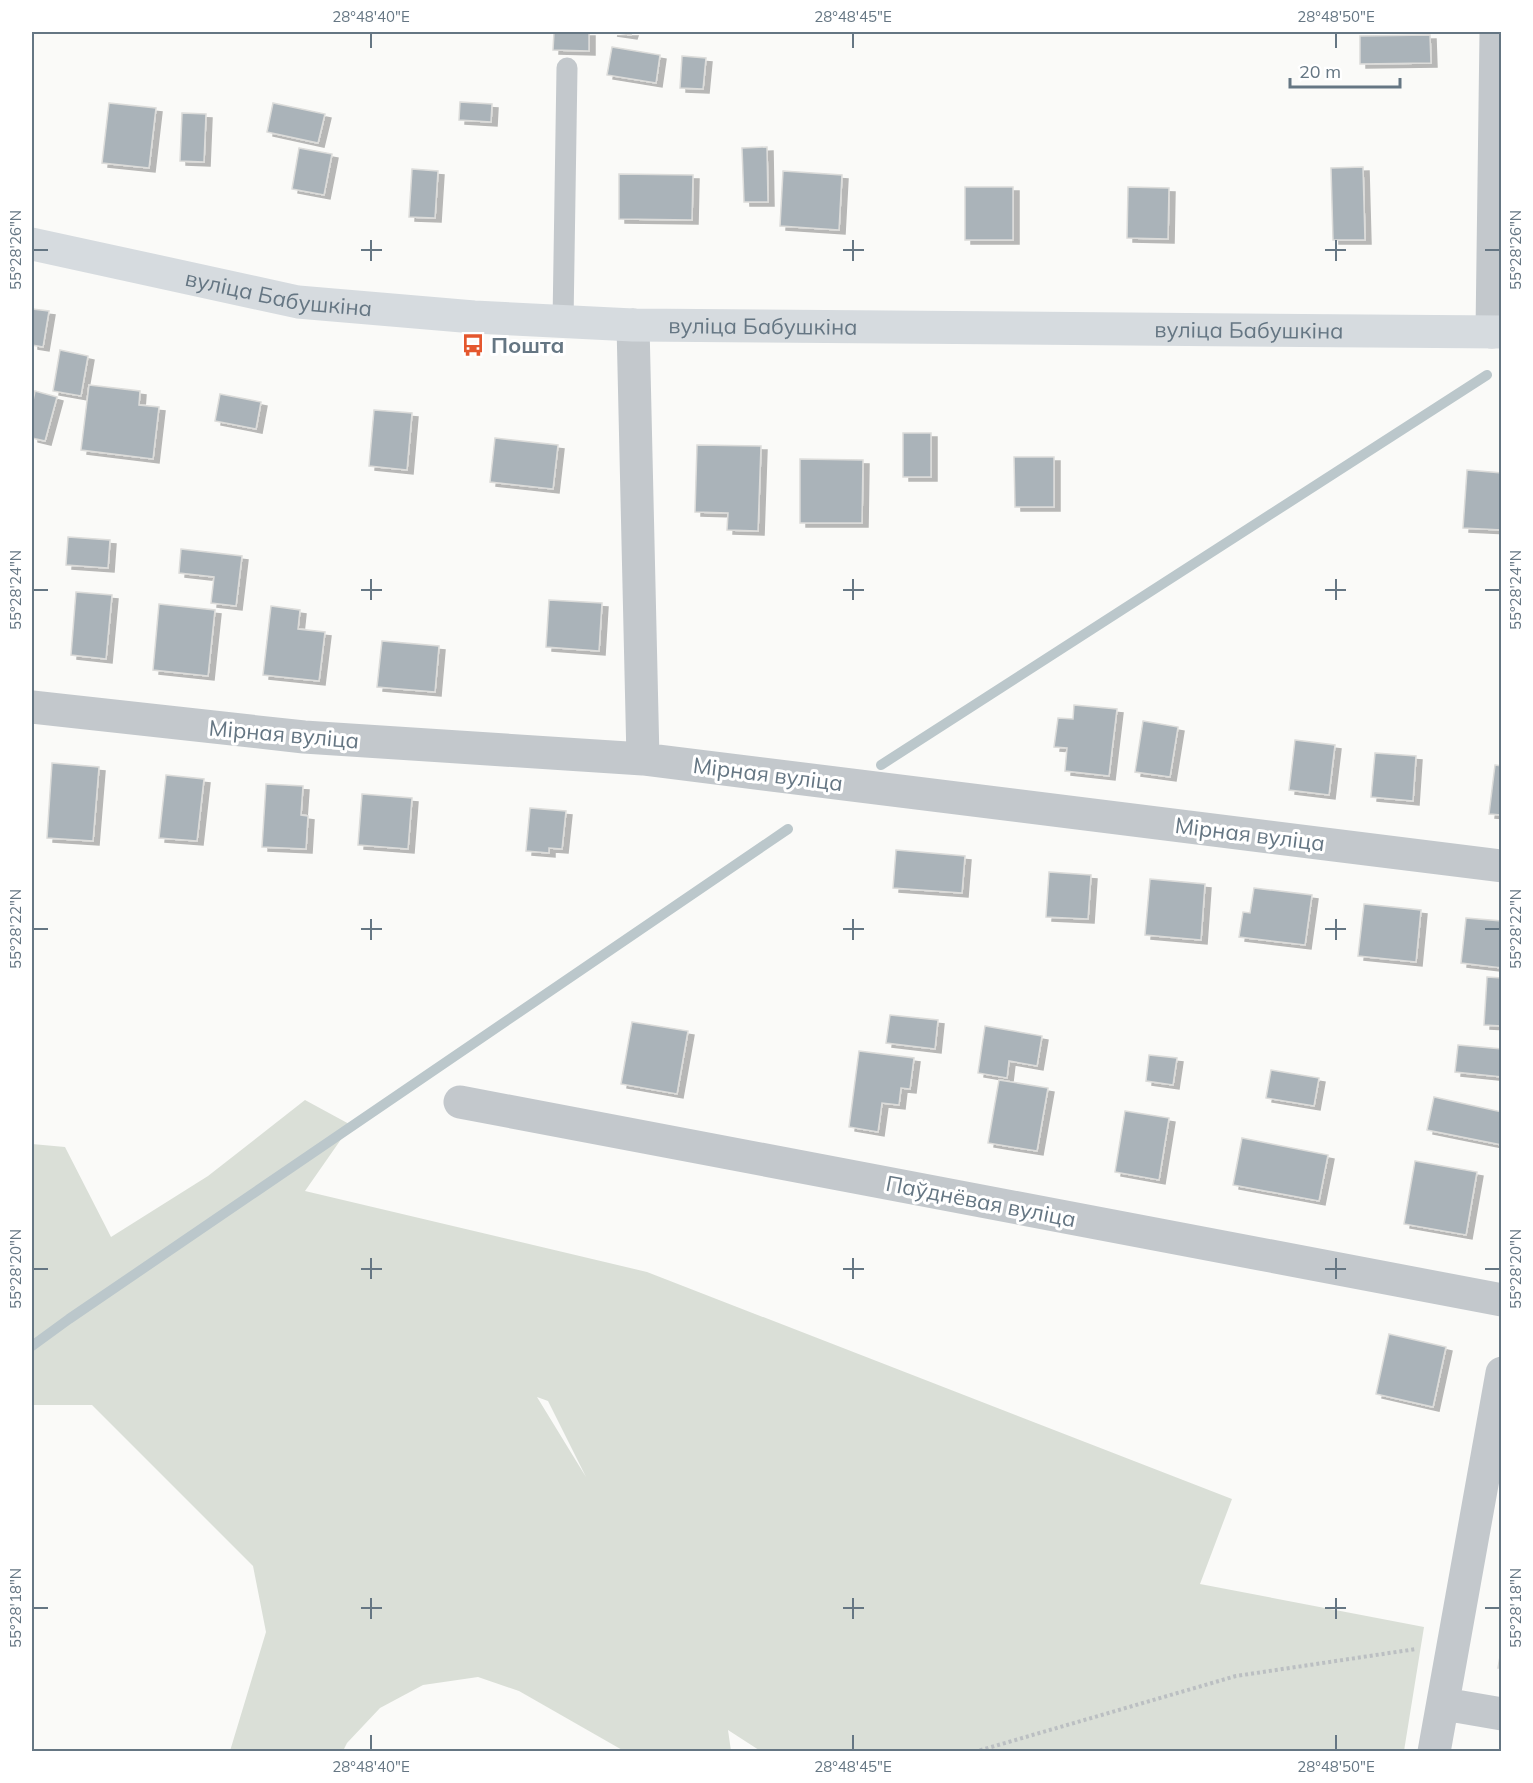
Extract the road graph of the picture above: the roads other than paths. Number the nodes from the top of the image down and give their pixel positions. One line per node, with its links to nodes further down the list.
1 (1496, 32): 6 (street)
2 (567, 68): 4 (lane)
3 (32, 244): 4 (street, вуліца Бабушкіна)
4 (563, 322): 5 (street, вуліца Бабушкіна)
5 (633, 325): 6 (street, вуліца Бабушкіна); 8 (street)
6 (1497, 332)
7 (32, 707): 8 (street, Мірная вуліца)
8 (643, 759): 9 (street, Мірная вуліца)
9 (1502, 866)
10 (460, 1102): 11 (street, Паўднёвая вуліца)
11 (1502, 1300)
12 (1502, 1373): 13 (street)
13 (1444, 1704): 14 (street); 15 (street)
14 (1502, 1714)
15 (1434, 1752)

